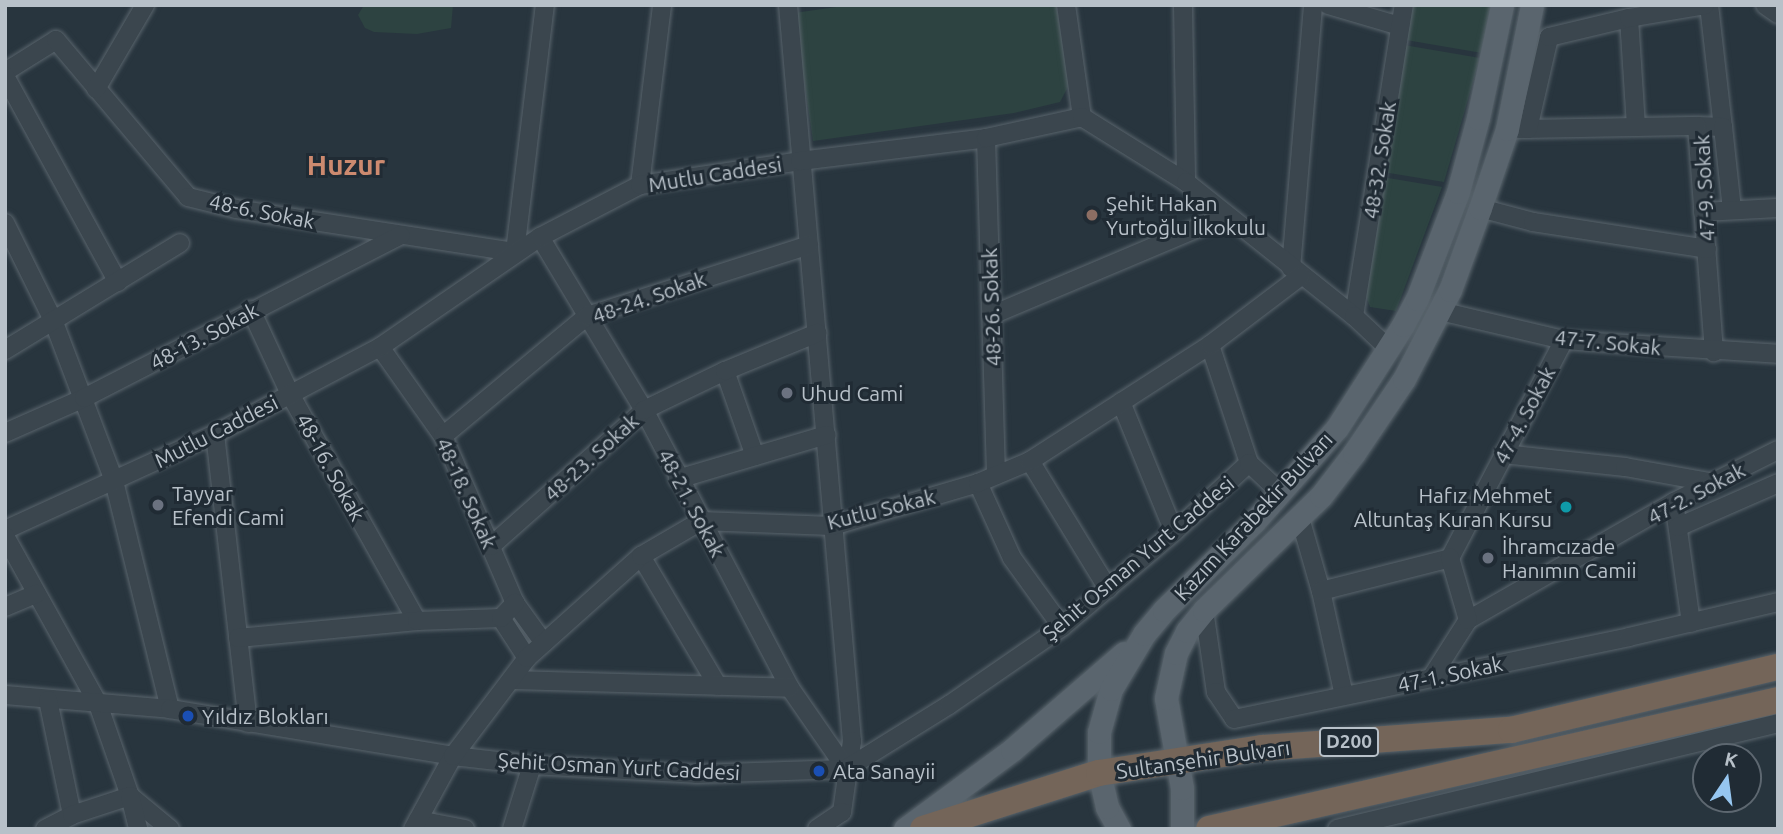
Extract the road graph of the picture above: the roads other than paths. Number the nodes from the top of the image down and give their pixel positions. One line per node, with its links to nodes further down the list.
1 (145, 5): 18 (street)
2 (545, 5): 39 (street)
3 (662, 5): 27 (street)
4 (788, 5): 25 (street)
5 (1066, 5): 19 (street)
6 (1183, 5): 26 (street)
7 (1313, 5): 40 (street)
8 (1328, 5): 16 (street)
9 (1404, 5): 16 (street, 48-32. Sokak)
10 (1502, 5): 52 (main road, Kazım Karabekir Bulvarı)
11 (1532, 5): 23 (main road, Kazım Karabekir Bulvarı)
12 (1707, 5): 15 (street); 22 (street, 47-9. Sokak)
13 (1765, 5): 14 (street)
14 (1778, 14)
15 (1629, 18): 21 (street); 23 (street)
16 (1400, 26): 46 (street, 48-32. Sokak)
17 (5, 74): 18 (street, 48-6. Sokak); 41 (street)
18 (96, 89): 34 (street, 48-6. Sokak)
19 (1082, 117): 24 (street, Mutlu Caddesi); 26 (street)
20 (1697, 126): 21 (street); 22 (street, 47-9. Sokak); 31 (street, 47-9. Sokak)
21 (1636, 127): 23 (street)
22 (1723, 127): 30 (street)
23 (1518, 129): 28 (main road, Kazım Karabekir Bulvarı)
24 (986, 138): 25 (street, Mutlu Caddesi); 44 (street, 48-26. Sokak)
25 (800, 161): 27 (street, Mutlu Caddesi); 37 (street)
26 (1186, 182): 32 (street)
27 (640, 185): 35 (street, Mutlu Caddesi)
28 (1480, 208): 38 (street); 43 (main road, Kazım Karabekir Bulvarı)
29 (1778, 208): 30 (street)
30 (1732, 210): 31 (street)
31 (1703, 212): 38 (street, 47-9. Sokak)
32 (1226, 216): 40 (street); 44 (street)
33 (5, 223): 47 (street)
34 (401, 235): 39 (street, 48-6. Sokak); 42 (street, 48-13. Sokak)
35 (540, 237): 39 (street, Mutlu Caddesi); 45 (street, 48-21. Sokak)
36 (180, 243): 41 (street)
37 (809, 245): 45 (street, 48-24. Sokak); 48 (street)
38 (1707, 249): 54 (street, 47-9. Sokak)
39 (515, 252): 51 (street, Mutlu Caddesi)
40 (1296, 272): 46 (street); 50 (street, Kutlu Sokak)
41 (118, 282): 47 (street)
42 (251, 310): 57 (street, 48-16. Sokak); 58 (street, 48-13. Sokak)
43 (1440, 311): 49 (street, 47-7. Sokak); 78 (main road, Kazım Karabekir Bulvarı)
44 (992, 315): 70 (street, 48-26. Sokak)
45 (587, 316): 60 (street, 48-21. Sokak); 64 (street, 48-24. Sokak)
46 (1354, 316): 52 (street)
47 (53, 320): 53 (street); 58 (street)
48 (817, 333): 56 (street, 48-23. Sokak); 63 (street)
49 (1564, 340): 54 (street, 47-7. Sokak); 66 (street, 47-4. Sokak)
50 (1210, 345): 59 (street, Kutlu Sokak); 69 (street)
51 (380, 347): 57 (street, Mutlu Caddesi); 64 (street, 48-18. Sokak)
52 (1389, 349): 76 (main road, Kazım Karabekir Bulvarı)
53 (5, 350)
54 (1714, 352): 55 (street, 47-7. Sokak)
55 (1778, 354)
56 (725, 370): 60 (street, 48-23. Sokak); 67 (street)
57 (290, 394): 62 (street, Mutlu Caddesi); 97 (street, 48-16. Sokak)
58 (85, 398): 61 (street, 48-13. Sokak); 72 (street)
59 (1121, 402): 68 (street, Kutlu Sokak); 83 (street)
60 (644, 410): 71 (street, 48-21. Sokak); 85 (street, 48-23. Sokak)
61 (5, 433)
62 (215, 434): 72 (street, Mutlu Caddesi); 101 (street)
63 (827, 435): 67 (street); 80 (street)
64 (443, 436): 85 (street, 48-18. Sokak)
65 (1778, 450): 74 (street, 47-2. Sokak)
66 (1503, 454): 74 (street); 87 (street, 47-4. Sokak)
67 (755, 456): 71 (street)
68 (1030, 461): 70 (street, Kutlu Sokak); 88 (street)
69 (1249, 463): 76 (street, Şehit Osman Yurt Caddesi); 83 (street, Şehit Osman Yurt Caddesi)
70 (996, 475): 73 (street, Kutlu Sokak)
71 (678, 480): 79 (street, 48-21. Sokak)
72 (114, 481): 82 (street, Mutlu Caddesi); 114 (street)
73 (978, 483): 80 (street, Kutlu Sokak); 99 (street)
74 (1714, 483): 77 (street, 47-2. Sokak)
75 (1778, 484): 81 (street)
76 (1281, 493): 100 (main road, Kazım Karabekir Bulvarı)
77 (1674, 502): 81 (street); 96 (street, 47-2. Sokak)
78 (1300, 518): 89 (street); 94 (main road, Kazım Karabekir Bulvarı)
79 (701, 521): 80 (street, Kutlu Sokak); 86 (street); 108 (street, 48-21. Sokak)
80 (832, 526): 120 (street)
81 (1678, 527): 98 (street)
82 (5, 530)
83 (1174, 532): 88 (street, Şehit Osman Yurt Caddesi)
84 (5, 536): 90 (street)
85 (491, 546): 91 (street, 48-18. Sokak)
86 (641, 556): 102 (street); 107 (street)
87 (1450, 558): 89 (street); 96 (street)
88 (1108, 589): 99 (street, Şehit Osman Yurt Caddesi)
89 (1321, 591): 110 (street)
90 (36, 594): 93 (street); 113 (street)
91 (515, 603): 95 (street); 102 (street, 48-18. Sokak)
92 (1778, 603): 98 (street, 47-1. Sokak)
93 (5, 607)
94 (1204, 610): 110 (street, 47-1. Sokak); 118 (main road, Kazım Karabekir Bulvarı)
95 (501, 618): 97 (street); 103 (street)
96 (1468, 620): 105 (street)
97 (417, 621): 101 (street)
98 (1691, 623): 105 (street, 47-1. Sokak)
99 (1062, 627): 120 (street, Şehit Osman Yurt Caddesi)
100 (1144, 634): 121 (main road, Kazım Karabekir Bulvarı); 131 (main road)
101 (238, 638): 115 (street)
102 (544, 643): 103 (street)
103 (527, 659): 106 (street)
104 (1778, 667): 118 (highway, Sultanşehir Bulvarı / D200)
105 (1431, 678): 110 (street, 47-1. Sokak)
106 (512, 680): 107 (street); 117 (street)
107 (718, 686): 108 (street)
108 (790, 688): 120 (street, 48-21. Sokak)
109 (5, 695): 111 (street, Şehit Osman Yurt Caddesi)
110 (1343, 696)
111 (48, 700): 113 (street, Şehit Osman Yurt Caddesi); 123 (street)
112 (1778, 700): 135 (highway, D200)
113 (98, 704): 114 (street, Şehit Osman Yurt Caddesi); 122 (street)
114 (170, 709): 115 (street, Şehit Osman Yurt Caddesi)
115 (248, 723): 117 (street, Şehit Osman Yurt Caddesi)
116 (1778, 723): 136 (street)
117 (453, 756): 119 (street, Şehit Osman Yurt Caddesi); 124 (street)
118 (1177, 760): 121 (highway, Sultanşehir Bulvarı / D200); 134 (main road, Kazım Karabekir Bulvarı)
119 (532, 765): 120 (street, Şehit Osman Yurt Caddesi); 129 (street)
120 (846, 769): 130 (street)
121 (1100, 774): 132 (highway, Sultanşehir Bulvarı / D200); 133 (main road, Kazım Karabekir Bulvarı)
122 (130, 796): 123 (street); 126 (street); 127 (street)
123 (72, 815): 125 (street)
124 (416, 824): 128 (street)
125 (45, 829)
126 (138, 829)
127 (170, 829)
128 (465, 829)
129 (512, 829)
130 (817, 829)
131 (905, 829)
132 (923, 829)
133 (1119, 829)
134 (1182, 829)
135 (1209, 829)
136 (1336, 829)

